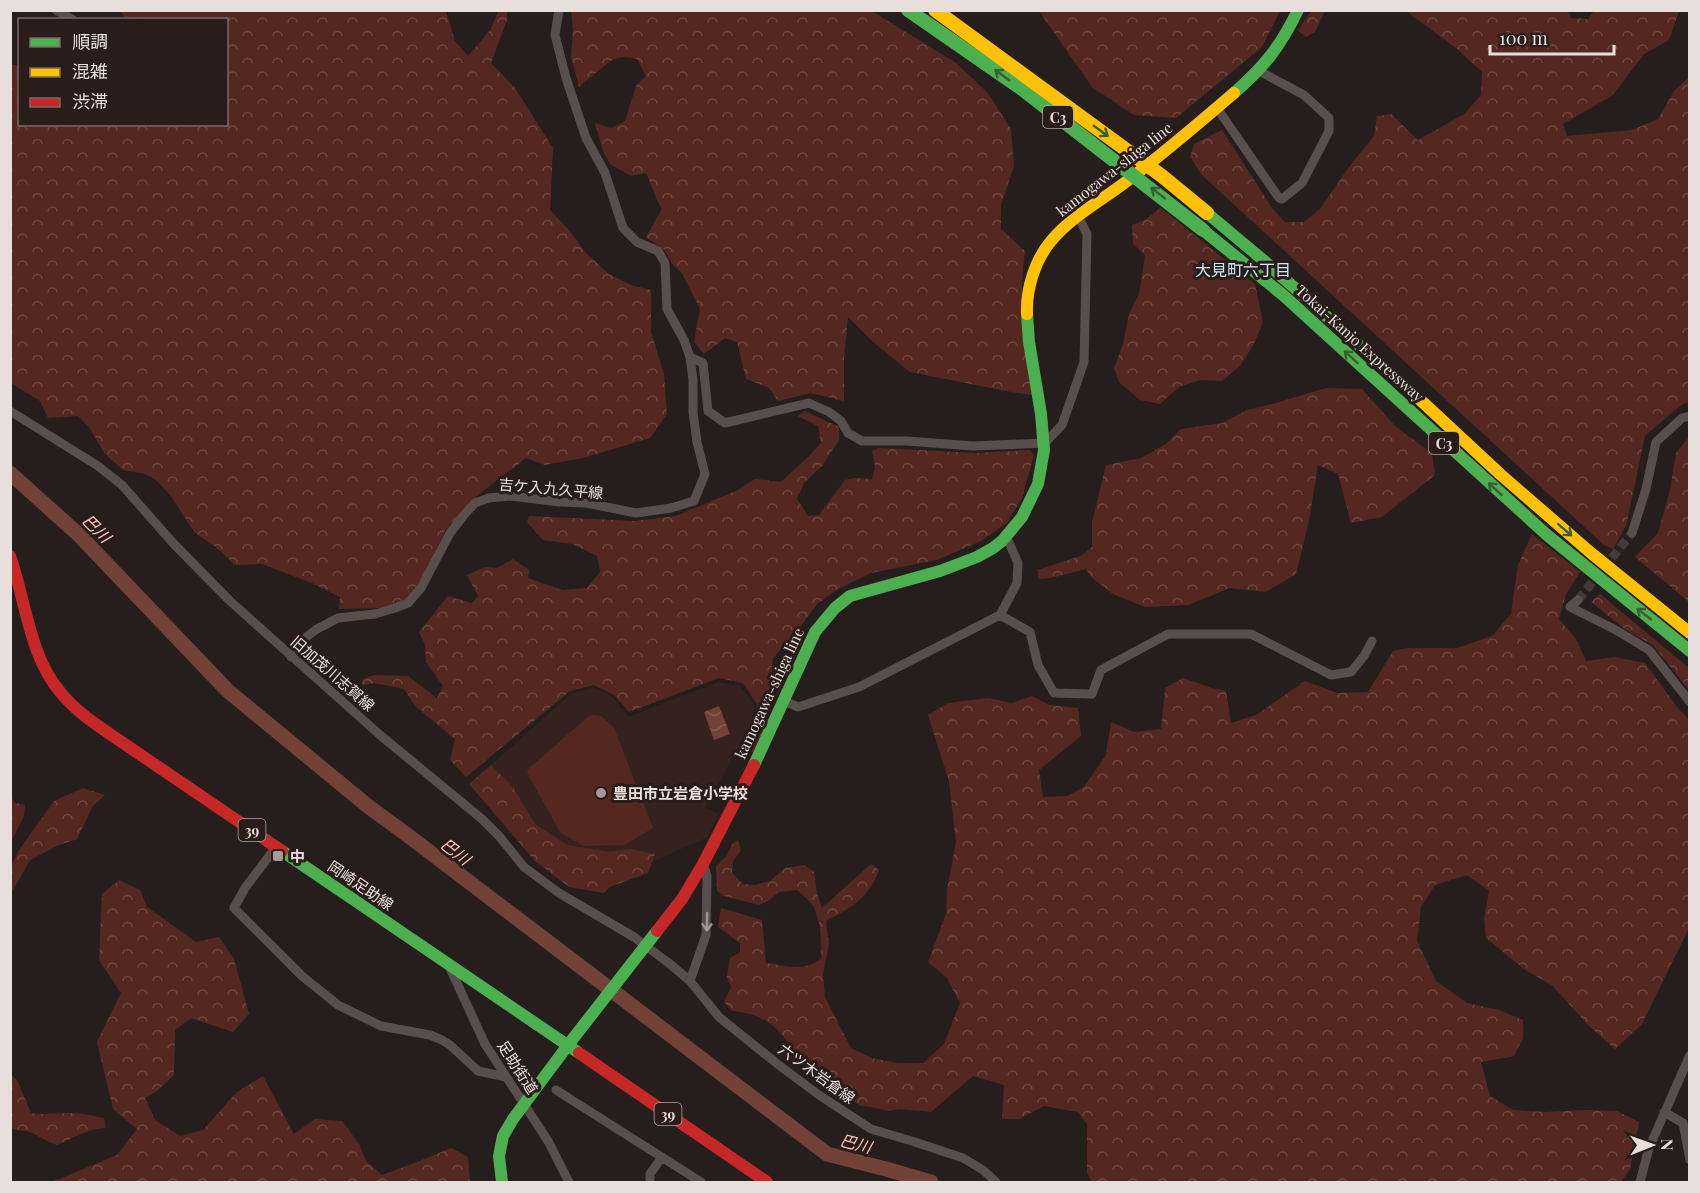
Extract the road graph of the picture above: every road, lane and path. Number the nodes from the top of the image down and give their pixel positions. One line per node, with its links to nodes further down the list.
1 (56, 10): 6 (street)
2 (559, 10): 10 (street)
3 (908, 10): 21 (main road, Tokai-Kanjo Expressway / C3, one-way to 3, bridge)
4 (935, 10): 19 (main road, Tokai-Kanjo Expressway / C3, one-way to 19, bridge)
5 (1298, 10): 7 (main road, kamogawa-shiga line)
6 (70, 18)
7 (1259, 71): 8 (main road, kamogawa-shiga line); 8 (street)
8 (1217, 108): 9 (main road, kamogawa-shiga line)
9 (1078, 216): 13 (street); 13 (main road, kamogawa-shiga line)
10 (690, 357): 13 (street); 22 (street, 吉ケ入九久平線)
11 (10, 411): 22 (street, 旧加茂川志賀線)
12 (1689, 416): 14 (street)
13 (1045, 443): 15 (main road, kamogawa-shiga line)
14 (1632, 533)
15 (1007, 538): 18 (street); 23 (main road, kamogawa-shiga line)
16 (10, 556): 25 (main road, 岡崎足助線 / 39)
17 (1578, 600): 24 (street)
18 (1000, 615): 20 (street); 23 (street)
19 (1689, 633)
20 (1372, 641)
21 (1689, 651)
22 (291, 657): 27 (street, 旧加茂川志賀線)
23 (784, 701): 26 (main road, kamogawa-shiga line)
24 (1689, 702)
25 (276, 847): 28 (main road, 岡崎足助線 / 39); 32 (street)
26 (703, 864): 27 (main road, kamogawa-shiga line); 29 (street, one-way to 29)
27 (644, 949): 29 (street, 六ツ木岩倉線); 30 (main road, kamogawa-shiga line)
28 (449, 965): 30 (main road, 岡崎足助線 / 39); 32 (street, 足助街道)
29 (690, 981): 43 (street, 六ツ木岩倉線)
30 (568, 1045): 34 (main road, kamogawa-shiga line); 42 (main road, 岡崎足助線 / 39)
31 (1689, 1054): 35 (street)
32 (506, 1077): 34 (street, 足助街道)
33 (556, 1090): 36 (street)
34 (525, 1105): 38 (main road, kamogawa-shiga line); 39 (street, 足助街道)
35 (1664, 1112): 37 (street); 44 (street)
36 (662, 1157): 40 (street); 41 (street)
37 (1689, 1160)
38 (502, 1182)
39 (569, 1182)
40 (650, 1182)
41 (701, 1182)
42 (767, 1182)
43 (996, 1182)
44 (1640, 1182)

